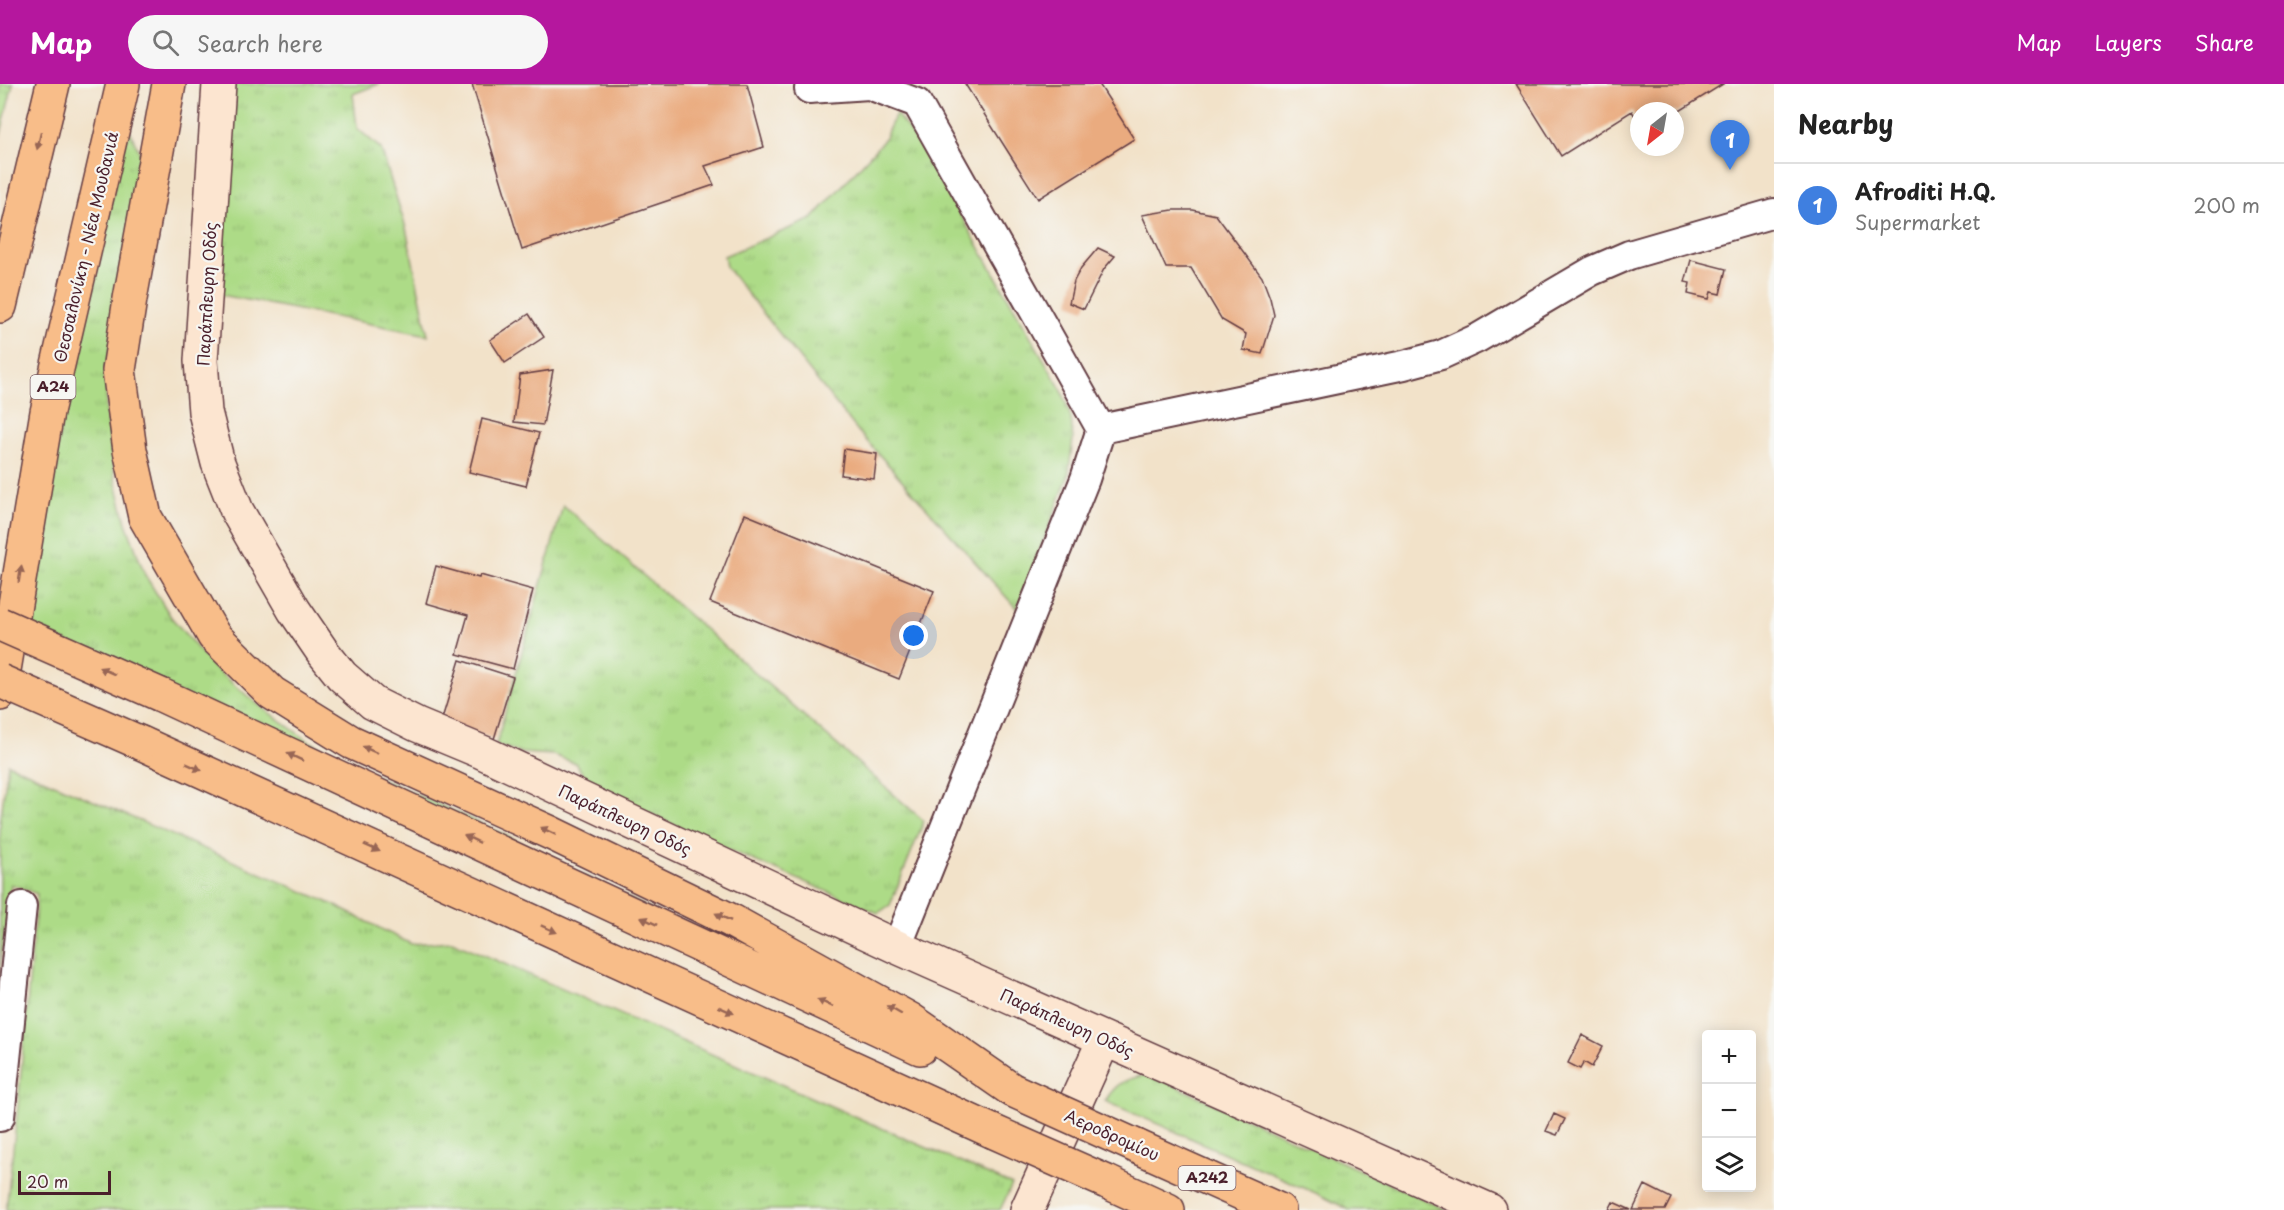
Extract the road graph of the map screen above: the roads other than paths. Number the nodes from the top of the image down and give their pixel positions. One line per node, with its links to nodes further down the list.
1 (53, 84): 8 (highway, one-way to 8)
2 (123, 84): 12 (highway, Θεσσαλονίκη - Νέα Μουδανιά / Α24, one-way to 2)
3 (170, 84): 16 (highway, one-way to 3)
4 (219, 84): 14 (street, Παράπλευρη Οδός)
5 (809, 89): 6 (street)
6 (914, 94): 9 (street)
7 (1774, 213): 9 (street)
8 (0, 306)
9 (1101, 429): 14 (street)
10 (0, 624): 16 (highway, one-way to 10, bridge)
11 (0, 681): 19 (highway, one-way to 19, bridge)
12 (0, 694)
13 (22, 906): 17 (street)
14 (897, 947): 15 (street, Παράπλευρη Οδός)
15 (1104, 1040): 18 (street); 21 (street, Παράπλευρη Οδός)
16 (1012, 1090): 20 (highway, Αεροδρομίου / Α242, bridge)
17 (0, 1117)
18 (1027, 1210)
19 (1168, 1210)
20 (1279, 1210)
21 (1489, 1210)

